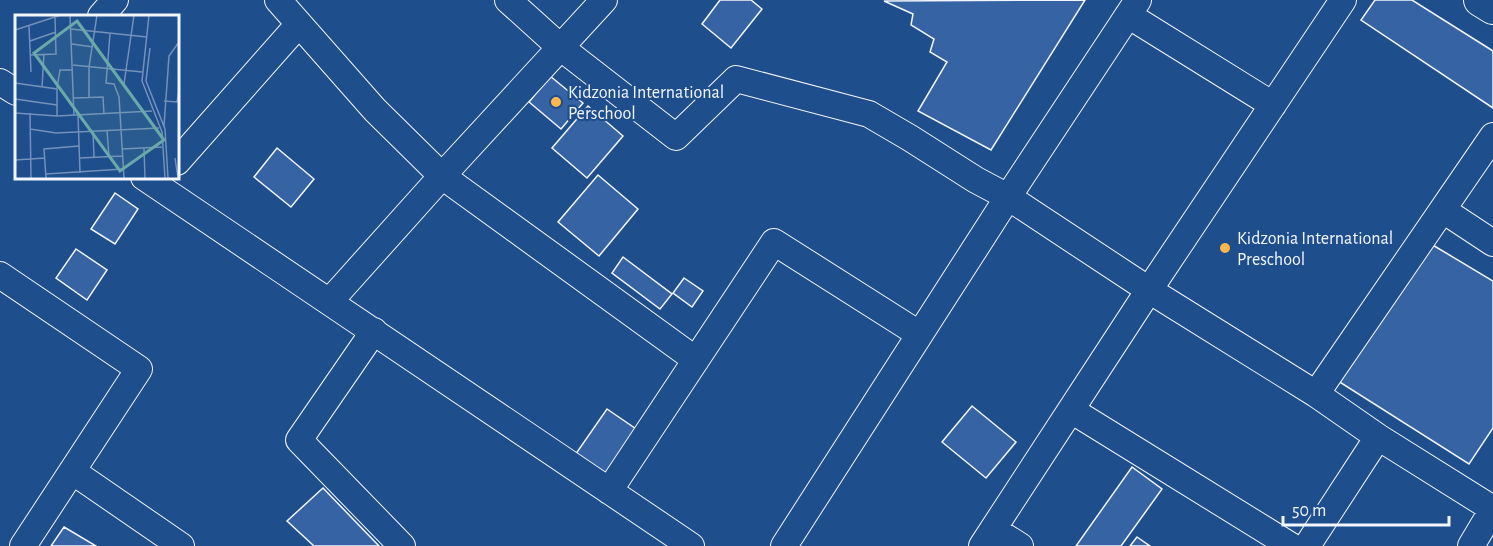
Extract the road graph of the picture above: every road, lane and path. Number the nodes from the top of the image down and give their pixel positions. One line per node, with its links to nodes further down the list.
1 (115, 0): 9 (street)
2 (278, 0): 10 (street)
3 (508, 0): 11 (street)
4 (604, 0): 11 (street)
5 (1343, 0): 14 (street)
6 (1480, 0): 8 (main road)
7 (1133, 8): 14 (street); 19 (street)
8 (1493, 8)
9 (102, 15)
10 (299, 24): 16 (street); 17 (street)
11 (560, 48): 17 (street); 19 (street)
12 (0, 82): 13 (street)
13 (15, 91)
14 (1273, 105): 23 (street)
15 (1493, 136): 20 (street)
16 (178, 161)
17 (442, 176): 24 (street); 27 (street)
18 (155, 180): 24 (street)
19 (1008, 197): 23 (street); 26 (street)
20 (1443, 210): 21 (street); 28 (street)
21 (1493, 243)
22 (0, 275): 31 (street)
23 (1149, 290): 28 (street); 29 (street)
24 (330, 302): 25 (street)
25 (374, 331): 32 (street); 37 (street)
26 (920, 334): 27 (street); 39 (street)
27 (696, 360): 32 (street)
28 (1316, 394): 30 (street)
29 (1071, 410): 34 (street); 41 (street)
30 (1378, 437): 33 (street); 42 (street)
31 (72, 471): 35 (street); 36 (street)
32 (609, 491): 38 (street)
33 (1493, 509): 43 (street)
34 (988, 538): 40 (street)
35 (23, 546)
36 (182, 546)
37 (402, 546)
38 (691, 546)
39 (784, 546)
40 (1020, 546)
41 (1291, 546)
42 (1307, 546)
43 (1471, 546)

